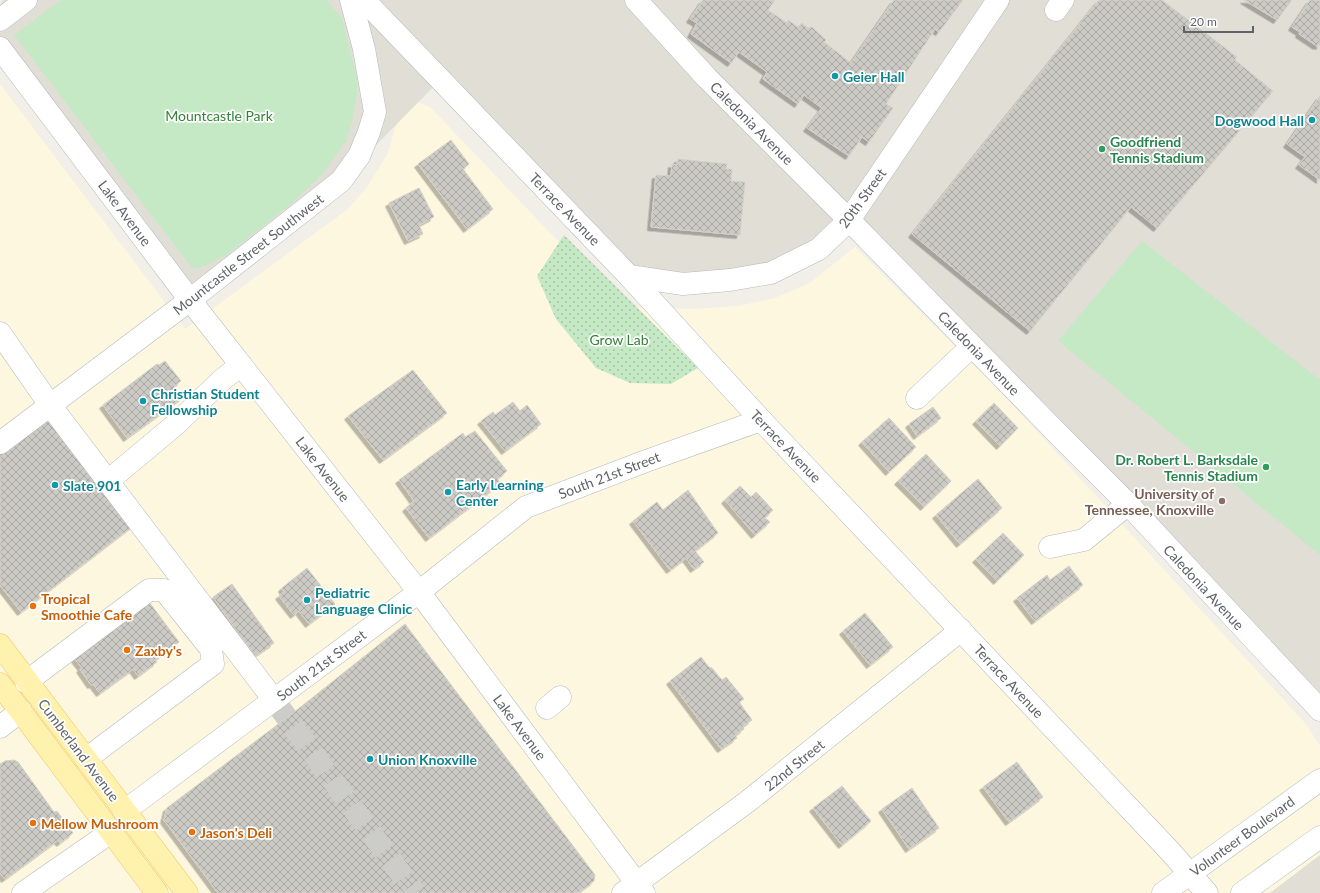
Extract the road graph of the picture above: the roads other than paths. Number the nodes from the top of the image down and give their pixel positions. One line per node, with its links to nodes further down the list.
1 (26, 0): 6 (street)
2 (351, 0): 10 (street, Mountcastle Street Southwest)
3 (364, 0): 9 (street, Terrace Avenue)
4 (636, 0): 8 (street, Caledonia Avenue)
5 (998, 0): 8 (street, 20th Street)
6 (0, 20)
7 (0, 48): 10 (street, Lake Avenue)
8 (849, 220): 9 (street, 20th Street); 12 (street, Caledonia Avenue)
9 (629, 276): 16 (street, Terrace Avenue)
10 (190, 300): 13 (street, Lake Avenue); 15 (street, Mountcastle Street Southwest)
11 (0, 333): 15 (street)
12 (972, 346): 14 (street); 19 (street, Caledonia Avenue)
13 (241, 365): 18 (street); 21 (street, Lake Avenue)
14 (917, 398)
15 (50, 405): 17 (street, Mountcastle Street Southwest); 18 (street)
16 (761, 420): 21 (street, South 21st Street); 22 (street, Terrace Avenue)
17 (0, 442)
18 (108, 481): 26 (street)
19 (1128, 504): 20 (street); 27 (street, Caledonia Avenue)
20 (1050, 547)
21 (419, 592): 26 (street, South 21st Street); 36 (street, Lake Avenue)
22 (961, 630): 35 (street, Terrace Avenue); 36 (street, 22nd Street)
23 (0, 645): 25 (main road, Cumberland Avenue)
24 (0, 684): 28 (main road, Cumberland Avenue)
25 (33, 689): 28 (main road); 30 (main road, Cumberland Avenue); 30 (street)
26 (274, 700): 32 (street, South 21st Street)
27 (1320, 710)
28 (21, 711): 29 (street); 33 (main road, Cumberland Avenue)
29 (0, 727)
30 (86, 759): 32 (main road, Cumberland Avenue)
31 (1320, 780): 35 (street, Volunteer Boulevard)
32 (124, 811): 39 (main road, Cumberland Avenue)
33 (111, 832): 37 (street); 38 (main road, Cumberland Avenue)
34 (1320, 837): 42 (street)
35 (1190, 873): 40 (street, Volunteer Boulevard); 41 (street, Terrace Avenue)
36 (635, 890)
37 (23, 893)
38 (158, 893)
39 (187, 893)
40 (1163, 893)
41 (1207, 893)
42 (1242, 893)

